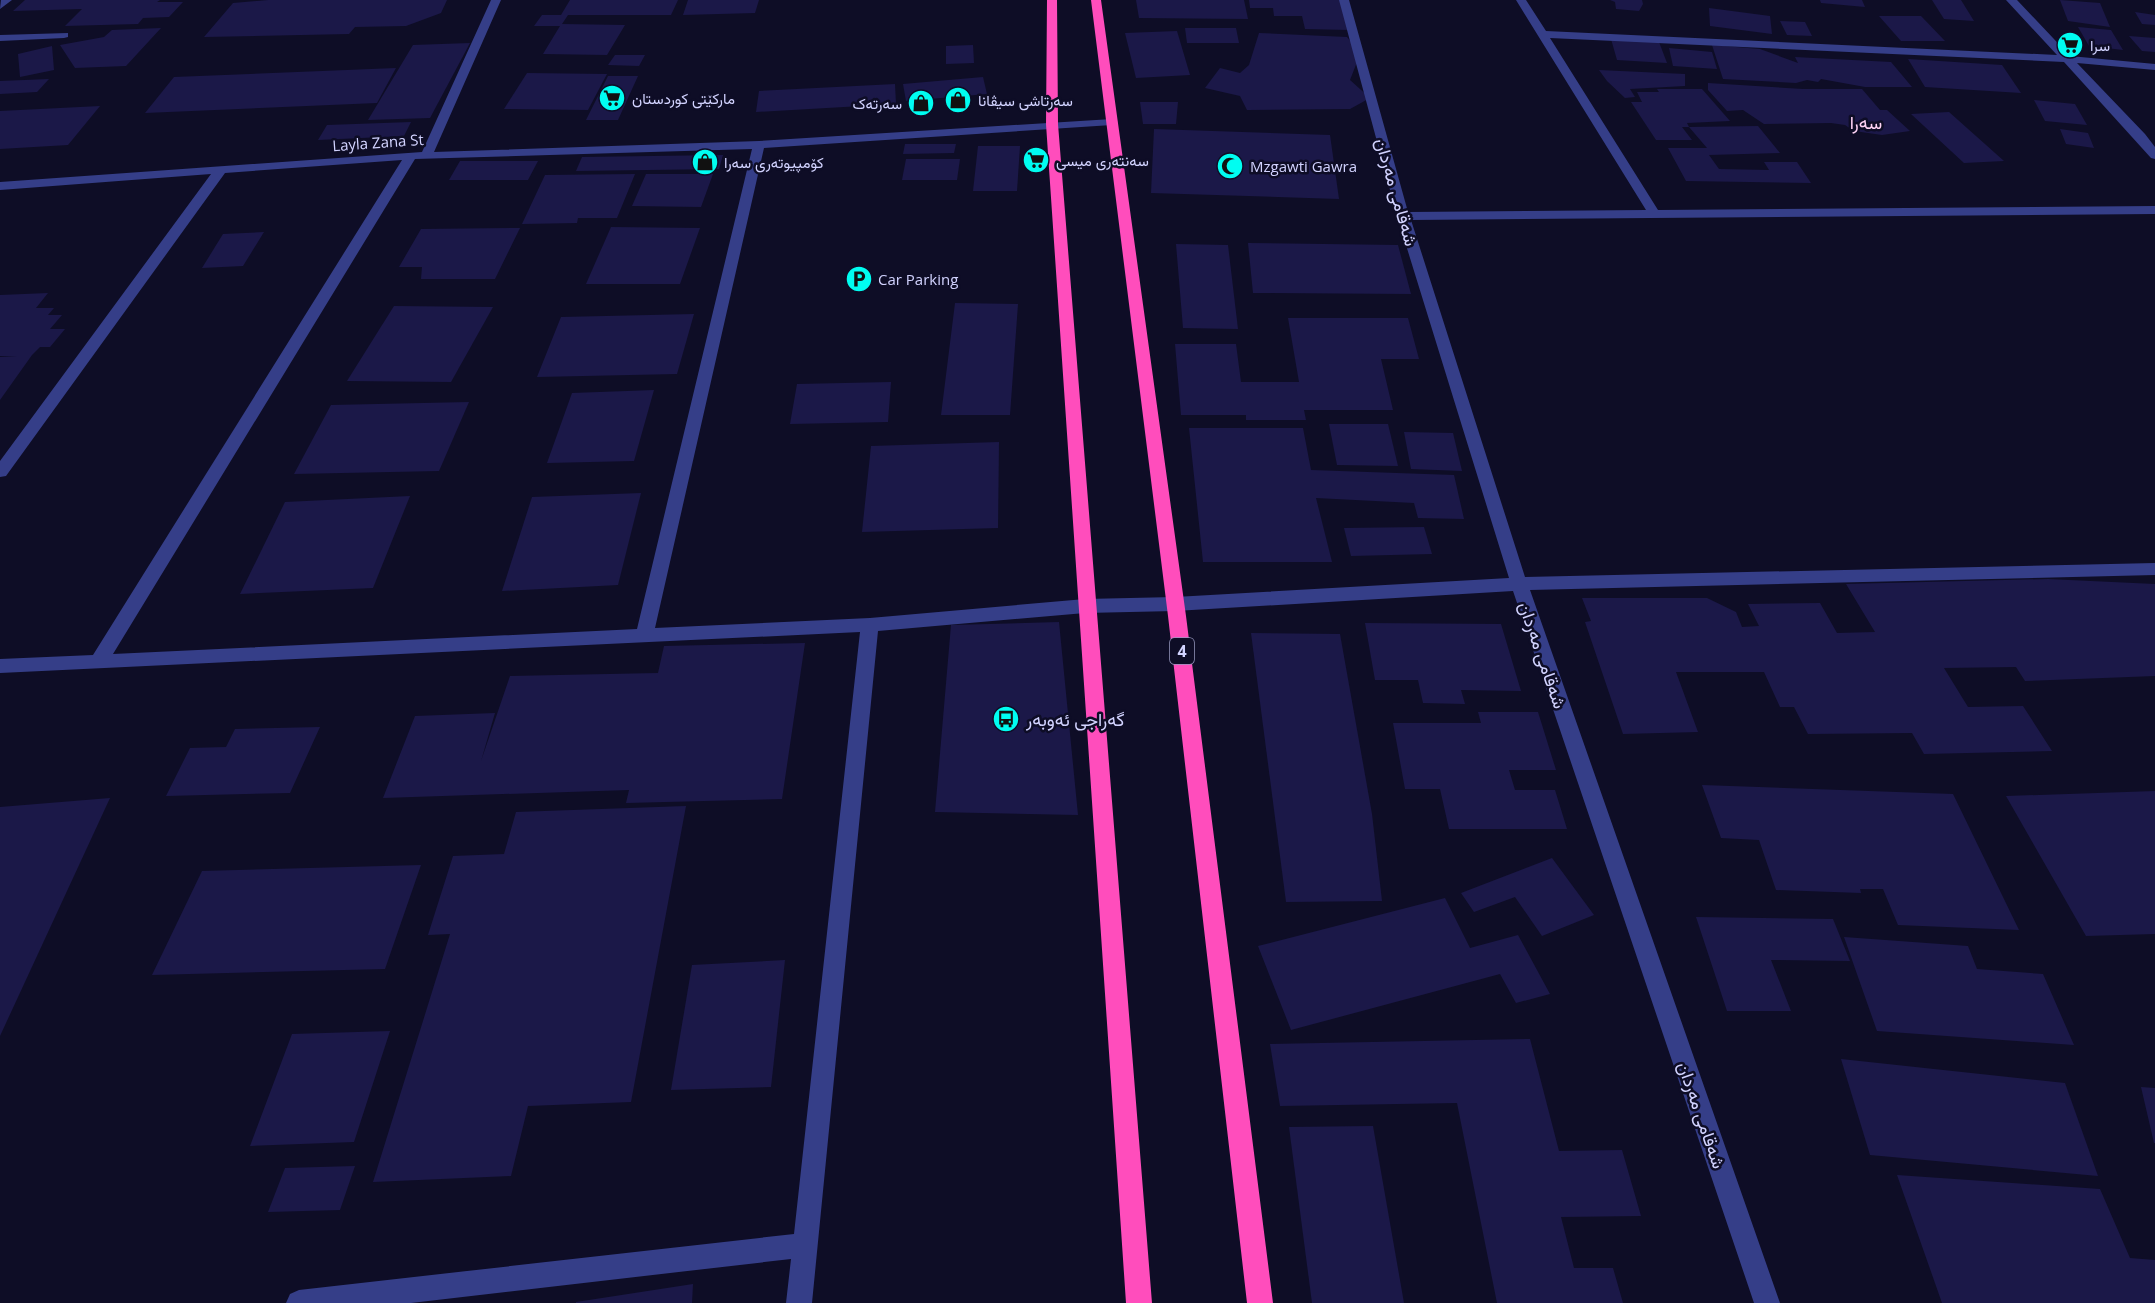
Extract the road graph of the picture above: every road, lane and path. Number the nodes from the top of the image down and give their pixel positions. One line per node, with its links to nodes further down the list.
1 (7, 0): 8 (street)
2 (496, 0): 17 (street)
3 (1052, 0): 15 (highway)
4 (1096, 0): 14 (highway, 4)
5 (1344, 0): 24 (street, شەقامی مەردان)
6 (1521, 0): 10 (street)
7 (2010, 0): 12 (street)
8 (0, 6)
9 (64, 34): 11 (street)
10 (1542, 34): 12 (street); 23 (street)
11 (0, 38)
12 (2069, 59): 13 (street); 18 (street)
13 (2155, 67)
14 (1112, 122): 15 (street, Layla Zana St); 28 (highway, 4)
15 (1052, 124): 16 (street, Layla Zana St); 29 (highway)
16 (759, 145): 17 (street, Layla Zana St); 31 (street)
17 (427, 155): 19 (street, Layla Zana St)
18 (2155, 155)
19 (411, 156): 20 (street, Layla Zana St); 32 (street)
20 (220, 171): 21 (street, Layla Zana St); 25 (street)
21 (0, 186)
22 (2155, 210): 23 (street)
23 (1655, 215): 24 (street)
24 (1403, 216): 27 (street, شەقامی مەردان)
25 (0, 472)
26 (2155, 569): 27 (street)
27 (1519, 584): 28 (street); 39 (street, شەقامی مەردان)
28 (1175, 603): 29 (street); 38 (highway, 4)
29 (1085, 606): 30 (street); 37 (highway)
30 (870, 625): 31 (street); 34 (street)
31 (645, 634): 32 (street)
32 (98, 662): 33 (street)
33 (0, 666)
34 (806, 1245): 35 (street); 36 (street)
35 (299, 1303)
36 (799, 1303)
37 (1139, 1303)
38 (1260, 1303)
39 (1767, 1303)

